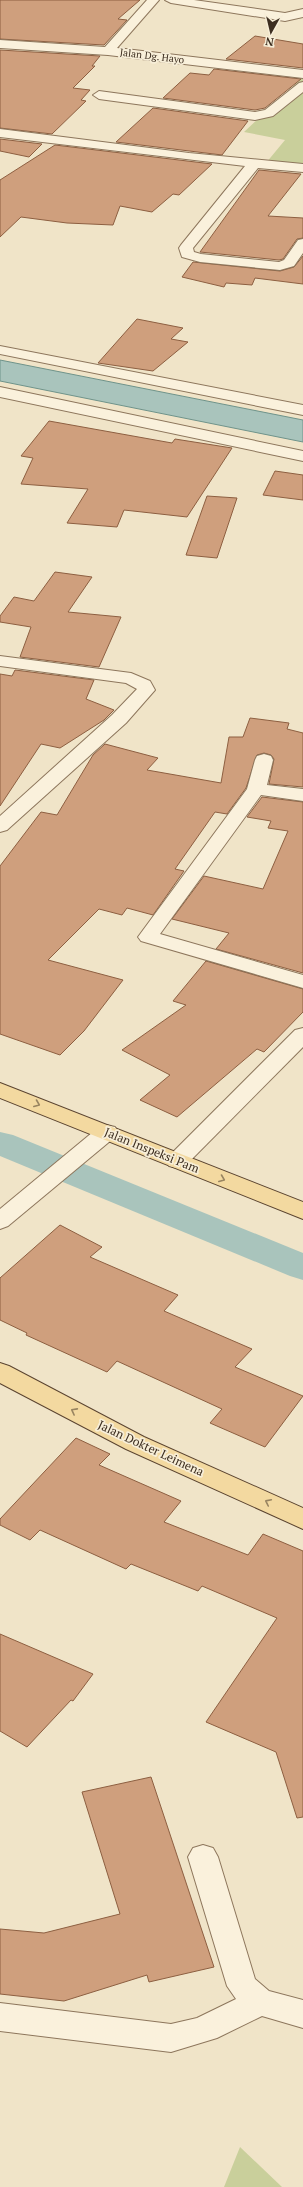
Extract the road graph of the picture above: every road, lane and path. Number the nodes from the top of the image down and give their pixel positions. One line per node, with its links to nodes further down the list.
1 (153, 0): 5 (street)
2 (171, 0): 3 (street)
3 (303, 13)
4 (0, 44): 5 (street, Jalan Dg. Hayo)
5 (108, 51): 6 (street, Jalan Dg. Hayo)
6 (303, 74)
7 (303, 86): 8 (street)
8 (99, 95)
9 (0, 133): 10 (street)
10 (254, 164): 11 (street); 12 (street)
11 (303, 168)
12 (302, 245)
13 (0, 350): 15 (street)
14 (0, 392): 16 (street)
15 (303, 410)
16 (303, 456)
17 (0, 661): 21 (street)
18 (264, 760): 19 (street)
19 (256, 788): 20 (street); 22 (street)
20 (303, 795)
21 (0, 826)
22 (303, 982)
23 (303, 1035): 26 (street)
24 (0, 1090): 25 (main road, Jalan Inspeksi Pam, one-way to 25)
25 (107, 1132): 26 (main road, Jalan Inspeksi Pam); 28 (street)
26 (176, 1161): 27 (main road, Jalan Inspeksi Pam, one-way to 27)
27 (303, 1211)
28 (0, 1221)
29 (0, 1372): 30 (main road, Jalan Dokter Leimena, one-way to 29)
30 (303, 1519)
31 (203, 1857): 32 (street)
32 (260, 2002): 33 (street); 34 (street)
33 (303, 2014)
34 (0, 2017)

